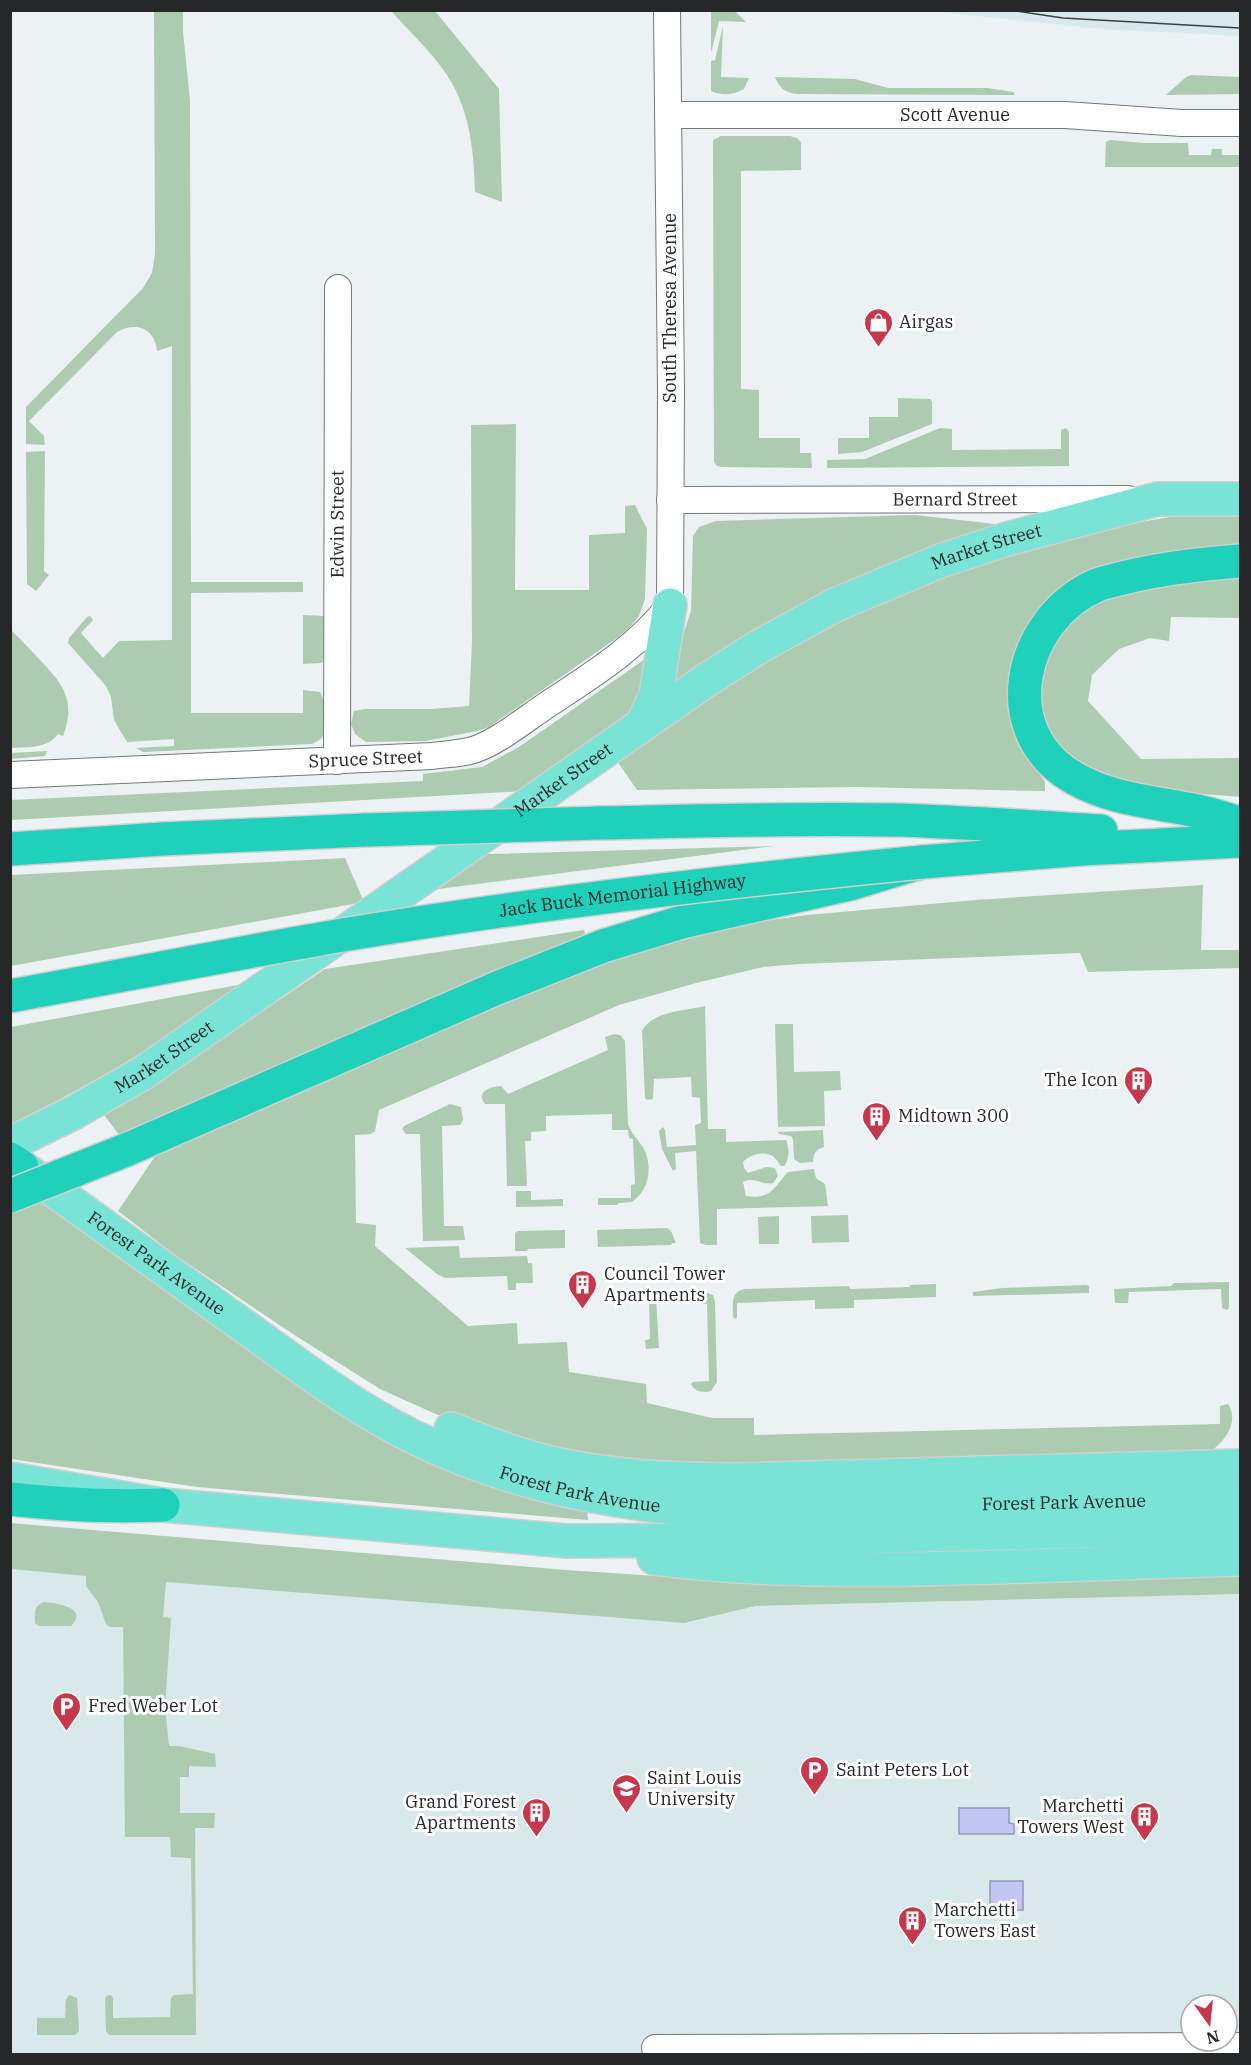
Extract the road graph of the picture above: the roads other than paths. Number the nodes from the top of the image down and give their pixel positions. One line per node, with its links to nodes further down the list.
1 (668, 10): 2 (street, South Theresa Avenue)
2 (669, 115): 3 (street, Scott Avenue); 7 (street, South Theresa Avenue)
3 (1240, 123)
4 (338, 288): 11 (street, Edwin Street)
5 (1158, 499): 6 (main road, Bernard Street); 7 (street, Bernard Street); 10 (main road, Market Street)
6 (1240, 499)
7 (670, 500): 9 (street, South Theresa Avenue)
8 (1240, 561): 13 (highway)
9 (670, 605): 10 (main road); 11 (street, Spruce Street)
10 (643, 723): 18 (main road, Market Street)
11 (337, 761): 12 (street, Spruce Street)
12 (10, 775)
13 (1240, 823)
14 (1240, 840): 15 (highway, Jack Buck Memorial Highway, bridge); 16 (highway, Jack Buck Memorial Highway)
15 (10, 849)
16 (922, 862): 17 (highway, Jack Buck Memorial Highway, bridge); 18 (highway, bridge)
17 (10, 996)
18 (13, 1166): 19 (main road, Forest Park Avenue)
19 (281, 1353): 20 (main road); 23 (main road, Forest Park Avenue)
20 (1240, 1466)
21 (10, 1479): 24 (main road, Forest Park Avenue)
22 (10, 1499): 24 (highway)
23 (1240, 1499)
24 (163, 1505): 26 (main road, Forest Park Avenue)
25 (1240, 1527): 26 (main road, Forest Park Avenue)
26 (567, 1541): 27 (main road)
27 (1240, 1559)
28 (1240, 2046): 29 (street)
29 (655, 2048)

